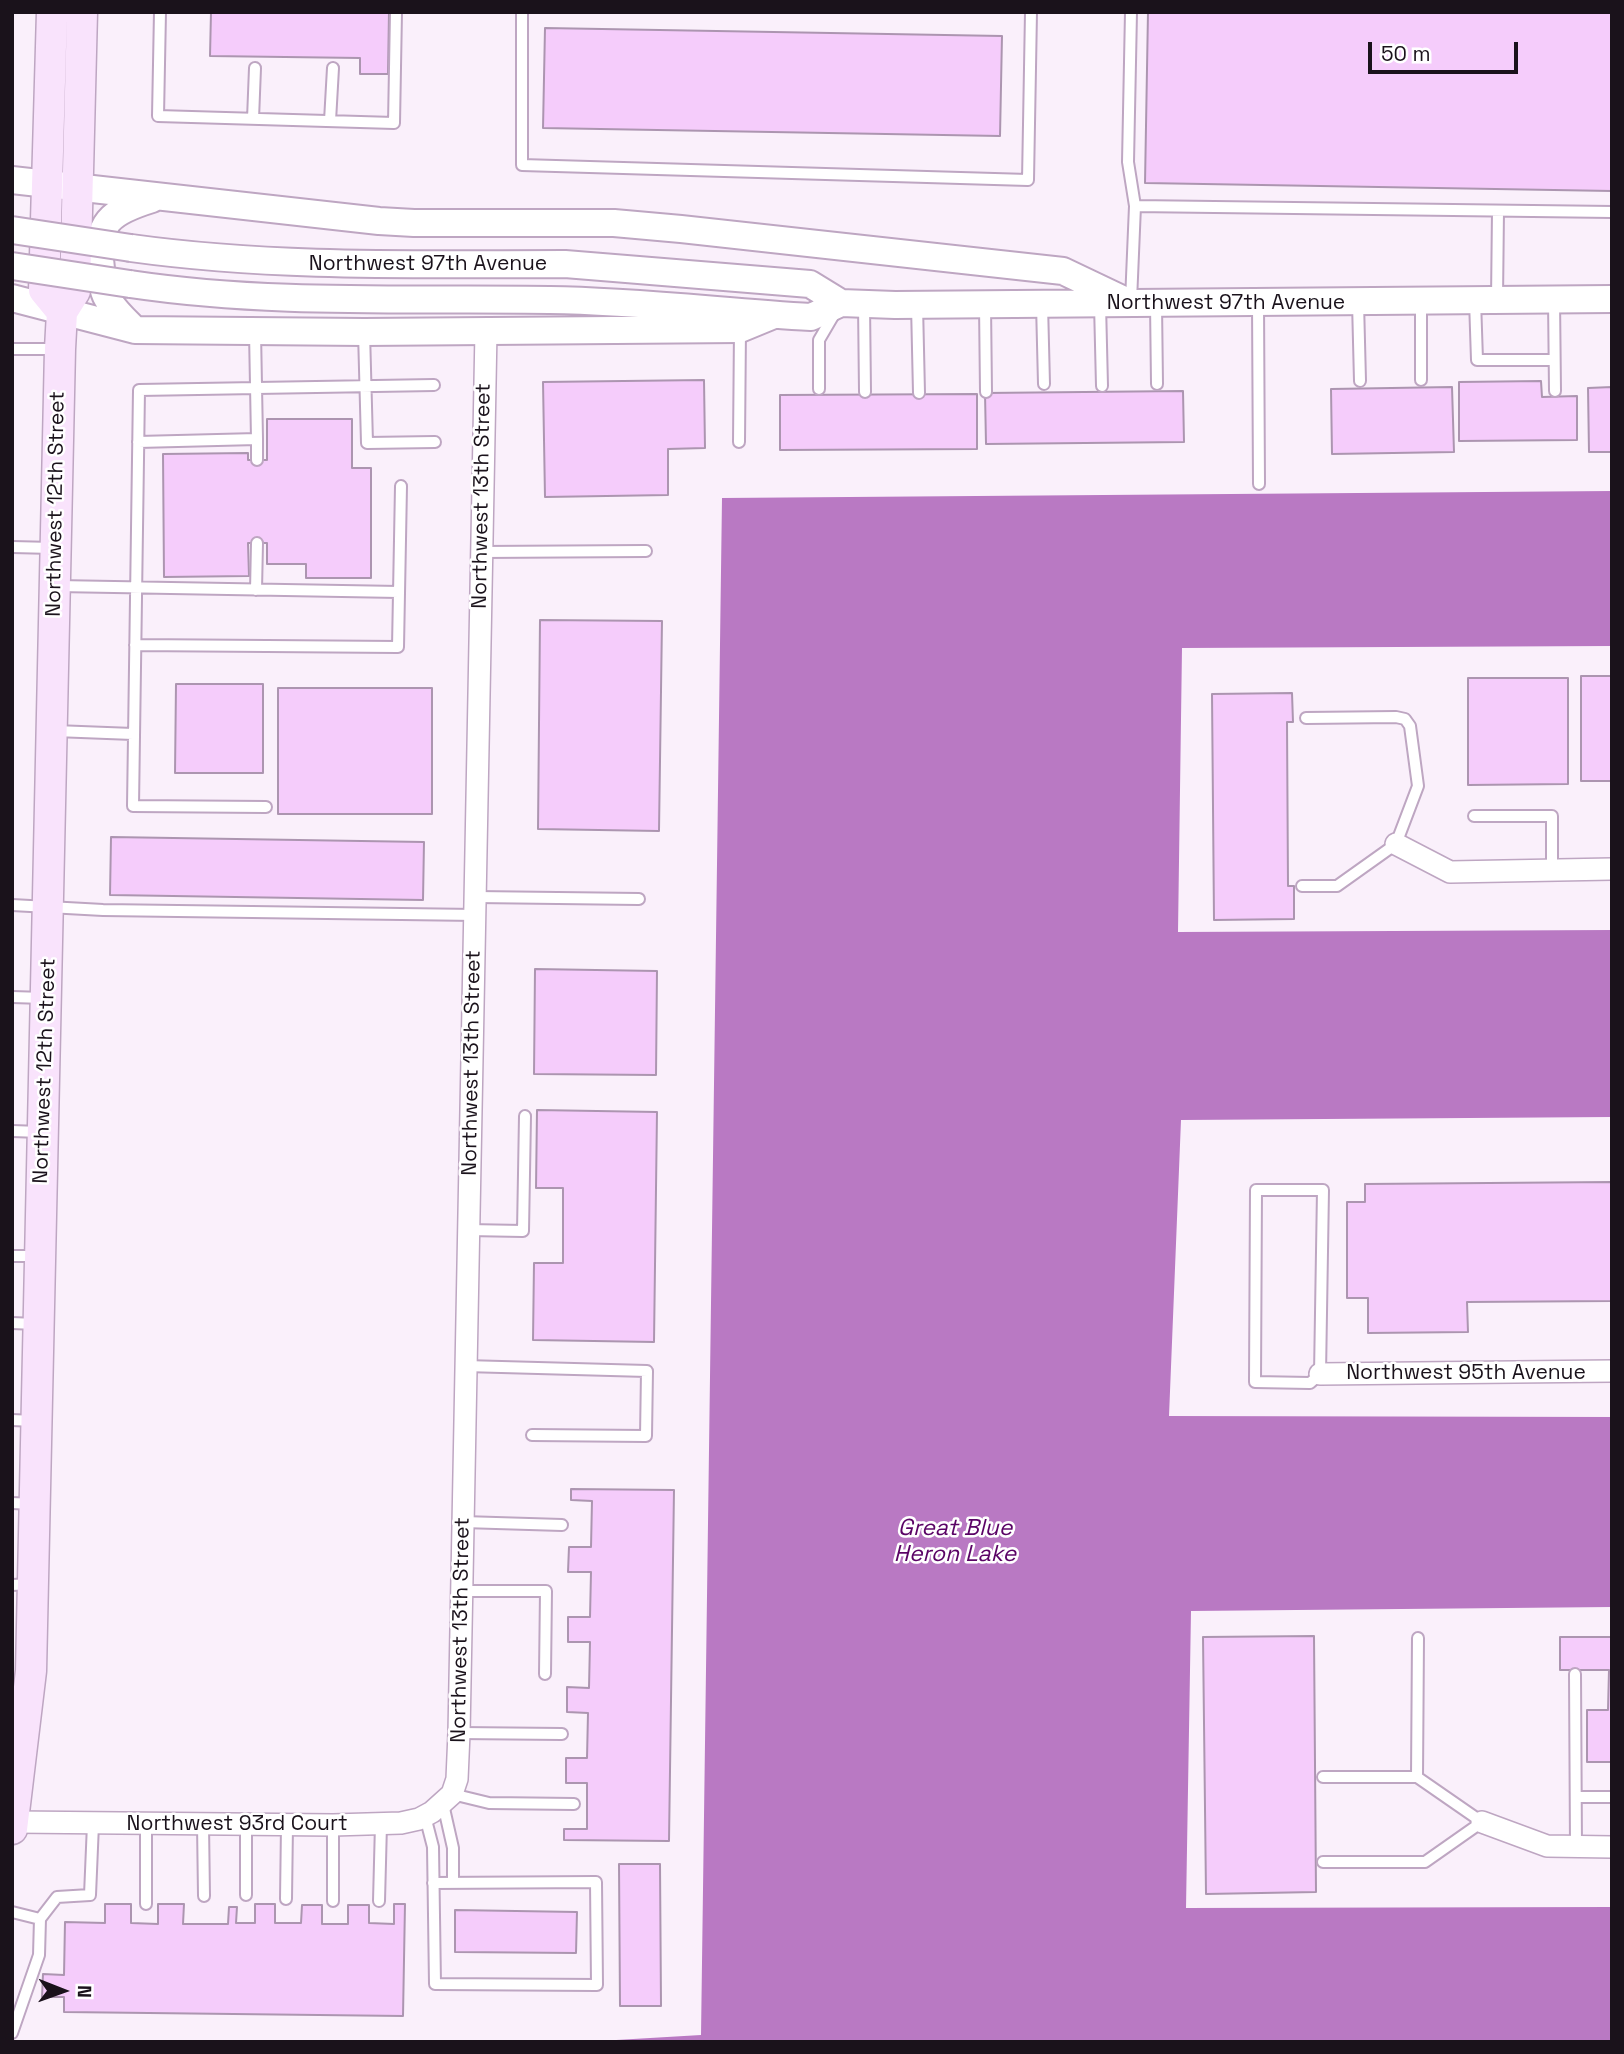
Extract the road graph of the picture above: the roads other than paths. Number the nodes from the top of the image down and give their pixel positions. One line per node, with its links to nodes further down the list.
1 (52, 12): 13 (main road)
2 (82, 12): 14 (main road, Northwest 12th Street)
3 (160, 12): 10 (lane)
4 (396, 12): 11 (lane)
5 (522, 12): 6 (lane)
6 (1031, 12)
7 (1131, 12): 16 (lane)
8 (255, 68): 10 (lane)
9 (333, 68): 11 (lane)
10 (253, 119): 11 (lane)
11 (330, 121)
12 (12, 180): 13 (street)
13 (47, 184): 14 (street); 34 (main road)
14 (77, 187): 15 (street); 34 (main road, Northwest 12th Street)
15 (161, 197): 31 (street); 37 (street)
16 (1135, 206): 17 (lane); 31 (lane)
17 (1498, 211): 18 (lane); 24 (lane)
18 (1612, 212)
19 (12, 230): 27 (street, Northwest 97th Avenue, bridge)
20 (12, 266): 35 (street, Northwest 97th Avenue, bridge)
21 (12, 298): 34 (street)
22 (1554, 299): 23 (street, Northwest 97th Avenue); 24 (street, Northwest 97th Avenue); 43 (lane)
23 (1612, 299)
24 (1486, 300): 25 (street, Northwest 97th Avenue); 43 (lane)
25 (1421, 301): 26 (street, Northwest 97th Avenue); 44 (lane)
26 (1358, 302): 28 (street, Northwest 97th Avenue); 45 (lane)
27 (852, 303): 32 (street, Northwest 97th Avenue); 35 (street, Northwest 97th Avenue); 52 (lane); 55 (lane)
28 (1258, 303): 31 (street, Northwest 97th Avenue); 62 (lane)
29 (1042, 304): 30 (street, Northwest 97th Avenue); 33 (street, Northwest 97th Avenue); 46 (lane)
30 (1100, 304): 31 (street, Northwest 97th Avenue); 50 (lane)
31 (1143, 304): 47 (lane)
32 (917, 305): 33 (street, Northwest 97th Avenue); 56 (lane)
33 (985, 305): 53 (lane)
34 (62, 312): 37 (street); 42 (main road, Northwest 12th Street)
35 (774, 315): 36 (street)
36 (740, 329): 38 (street); 60 (lane)
37 (135, 330): 39 (street)
38 (486, 331): 40 (street); 68 (street, Northwest 13th Street)
39 (255, 332): 40 (street); 51 (lane)
40 (364, 332): 49 (lane)
41 (12, 349): 42 (lane)
42 (60, 349): 66 (main road, Northwest 12th Street)
43 (1555, 360): 54 (lane)
44 (1421, 380)
45 (1360, 381)
46 (1044, 384)
47 (1157, 384)
48 (434, 385): 49 (lane)
49 (364, 386): 51 (lane); 59 (lane)
50 (1102, 386)
51 (257, 388): 57 (lane); 58 (lane)
52 (819, 389)
53 (986, 391)
54 (1555, 391)
55 (865, 393)
56 (919, 393)
57 (257, 439): 58 (lane); 61 (lane)
58 (138, 442): 70 (lane)
59 (435, 442)
60 (739, 442)
61 (257, 460)
62 (1259, 484)
63 (401, 486): 72 (lane)
64 (257, 543): 71 (lane)
65 (12, 547): 66 (lane)
66 (55, 548): 69 (main road, Northwest 12th Street)
67 (646, 551): 68 (lane)
68 (481, 552): 85 (street, Northwest 13th Street)
69 (54, 586): 70 (lane); 75 (main road, Northwest 12th Street)
70 (136, 589): 71 (lane); 73 (lane)
71 (256, 590): 72 (lane)
72 (399, 592): 73 (lane)
73 (135, 645): 76 (lane)
74 (1306, 718): 79 (lane)
75 (52, 731): 76 (lane); 86 (main road, Northwest 12th Street)
76 (133, 734): 77 (lane)
77 (266, 807)
78 (1474, 816): 81 (lane)
79 (1396, 844): 81 (street); 82 (lane)
80 (1612, 869): 81 (street)
81 (1552, 870)
82 (1302, 886)
83 (639, 899): 85 (lane)
84 (12, 905): 86 (lane)
85 (476, 906): 86 (lane); 92 (street, Northwest 13th Street)
86 (49, 908): 88 (main road, Northwest 12th Street)
87 (12, 997): 88 (lane)
88 (47, 998): 91 (main road, Northwest 12th Street)
89 (525, 1116): 92 (lane)
90 (12, 1132): 91 (lane)
91 (43, 1132): 93 (main road, Northwest 12th Street)
92 (468, 1230): 95 (street, Northwest 13th Street)
93 (26, 1256): 94 (main road, Northwest 12th Street)
94 (25, 1323): 98 (main road, Northwest 12th Street)
95 (465, 1366): 99 (lane); 101 (street, Northwest 13th Street)
96 (1612, 1371): 97 (street, Northwest 95th Avenue)
97 (1320, 1374): 97 (lane)
98 (24, 1420): 100 (main road, Northwest 12th Street)
99 (531, 1435)
100 (24, 1503): 103 (main road, Northwest 12th Street)
101 (463, 1522): 102 (lane); 104 (street, Northwest 13th Street)
102 (562, 1525)
103 (23, 1584): 112 (main road, Northwest 12th Street)
104 (462, 1591): 106 (lane); 108 (street, Northwest 13th Street)
105 (1418, 1638): 111 (lane)
106 (545, 1674)
107 (1575, 1674): 113 (lane)
108 (459, 1733): 109 (lane); 115 (street, Northwest 13th Street)
109 (562, 1734)
110 (1323, 1777): 111 (lane)
111 (1417, 1777): 118 (lane)
112 (15, 1792): 126 (main road, Northwest 12th Street)
113 (1577, 1797): 114 (lane); 127 (lane)
114 (1612, 1797)
115 (447, 1799): 116 (lane); 117 (street, Northwest 93rd Court); 131 (lane)
116 (574, 1804)
117 (425, 1816): 123 (street, Northwest 93rd Court); 130 (lane)
118 (1482, 1822): 127 (street); 129 (lane)
119 (93, 1824): 120 (street, Northwest 93rd Court); 126 (street, Northwest 93rd Court); 139 (lane)
120 (146, 1824): 121 (street, Northwest 93rd Court); 137 (lane)
121 (203, 1824): 122 (street, Northwest 93rd Court); 133 (lane)
122 (246, 1824): 124 (street, Northwest 93rd Court); 132 (lane)
123 (381, 1824): 125 (street, Northwest 93rd Court); 135 (lane)
124 (287, 1825): 125 (street, Northwest 93rd Court); 134 (lane)
125 (333, 1825): 136 (lane)
126 (13, 1826)
127 (1576, 1847): 128 (street)
128 (1612, 1847)
129 (1322, 1863)
130 (433, 1883): 131 (lane); 131 (lane)
131 (453, 1883)
132 (246, 1895)
133 (204, 1896)
134 (286, 1899)
135 (379, 1900)
136 (333, 1901)
137 (146, 1904)
138 (12, 1912): 139 (lane)
139 (40, 1919): 140 (lane)
140 (12, 2033)

